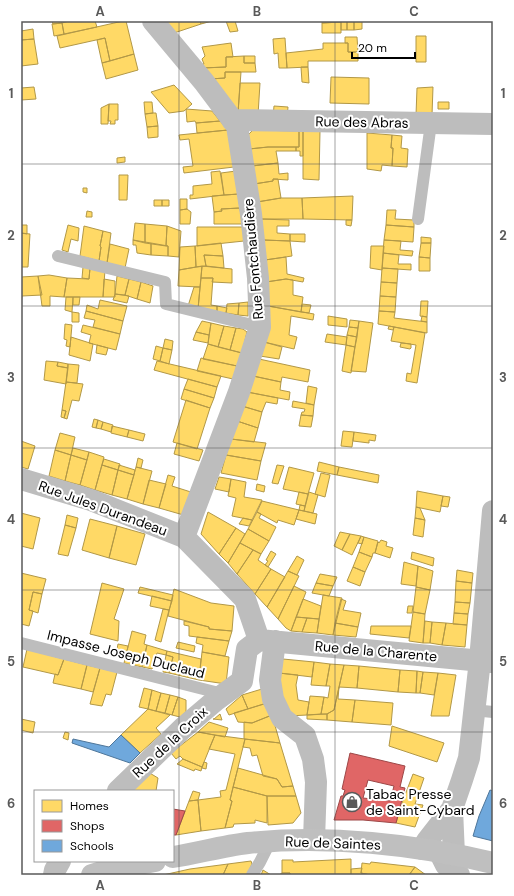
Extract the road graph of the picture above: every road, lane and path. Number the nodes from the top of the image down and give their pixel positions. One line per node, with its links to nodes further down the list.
1 (154, 21): 2 (street, Rue Fontchaudière)
2 (232, 120): 3 (street, Rue des Abras); 7 (street, Rue Fontchaudière)
3 (431, 123): 4 (street, Rue des Abras); 5 (lane)
4 (493, 124)
5 (418, 219)
6 (58, 256): 7 (lane)
7 (260, 327): 10 (street, Rue Fontchaudière)
8 (21, 479): 10 (street, Rue Jules Durandeau)
9 (493, 511): 13 (street)
10 (184, 537): 11 (street)
11 (267, 641): 13 (street, Rue de la Charente); 14 (street); 15 (street)
12 (21, 643): 16 (lane, Impasse Joseph Duclaud)
13 (486, 661): 17 (street)
14 (270, 680): 15 (street); 20 (street)
15 (242, 681): 16 (street, Rue de la Croix)
16 (223, 694): 18 (street, Rue de la Croix)
17 (483, 711): 19 (street)
18 (119, 790)
19 (452, 809): 23 (street); 23 (street)
20 (314, 840): 21 (main road, Rue de Saintes); 23 (main road, Rue de Saintes)
21 (270, 842): 22 (main road, Rue de Saintes); 29 (lane)
22 (174, 858)
23 (444, 858): 26 (main road, Rue de Saintes)
24 (59, 862): 27 (street)
25 (150, 862): 28 (main road)
26 (493, 863)
27 (54, 875)
28 (92, 875)
29 (252, 875)

